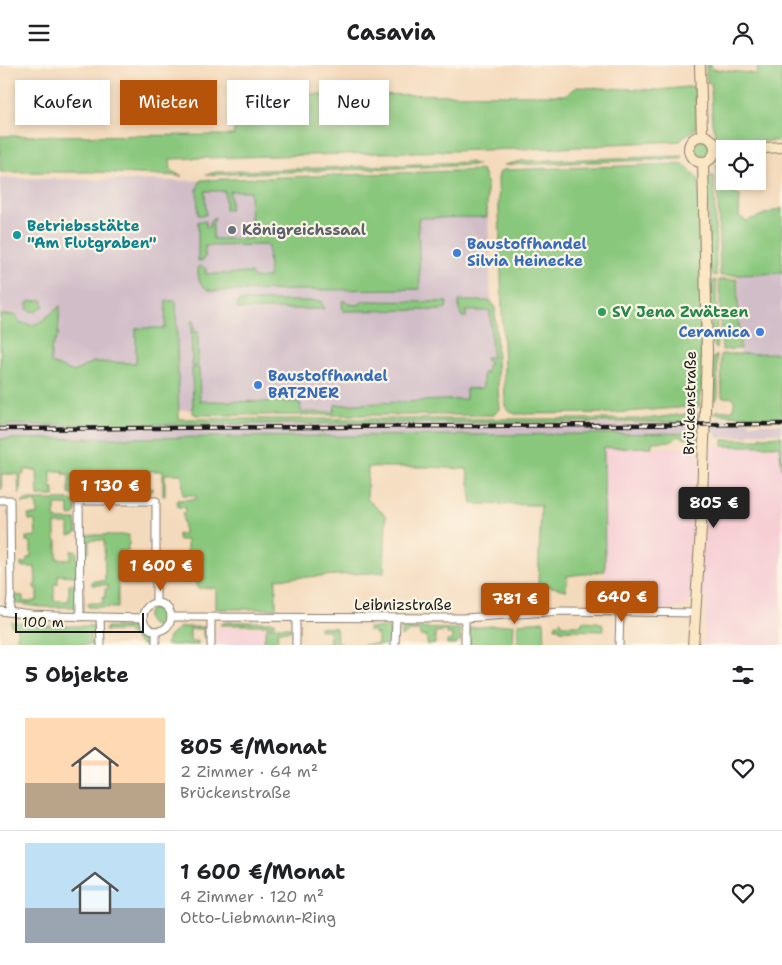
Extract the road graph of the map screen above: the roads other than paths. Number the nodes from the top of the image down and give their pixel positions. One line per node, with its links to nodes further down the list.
1 (700, 65): 2 (street)
2 (702, 136): 3 (street); 7 (street)
3 (716, 144)
4 (782, 147): 5 (street)
5 (766, 148)
6 (716, 153): 7 (street)
7 (703, 162): 13 (street, Brückenstraße)
8 (0, 500): 11 (street)
9 (156, 603): 14 (street); 16 (street); 17 (street)
10 (0, 611): 11 (street)
11 (9, 611): 14 (street)
12 (620, 612): 13 (street, Leibnizstraße); 21 (street, Leibnizstraße); 29 (street)
13 (695, 613): 30 (street, Brückenstraße)
14 (80, 617): 15 (street)
15 (100, 617): 16 (street); 23 (street)
16 (143, 617): 22 (street)
17 (171, 617): 18 (street, Leibnizstraße); 22 (street)
18 (211, 618): 19 (street, Leibnizstraße); 25 (street)
19 (296, 618): 20 (street, Leibnizstraße); 26 (street)
20 (396, 619): 21 (street, Leibnizstraße); 27 (street)
21 (465, 619): 28 (street)
22 (156, 631): 24 (street)
23 (101, 645)
24 (156, 645)
25 (211, 645)
26 (296, 645)
27 (395, 645)
28 (465, 645)
29 (619, 645)
30 (693, 645)

